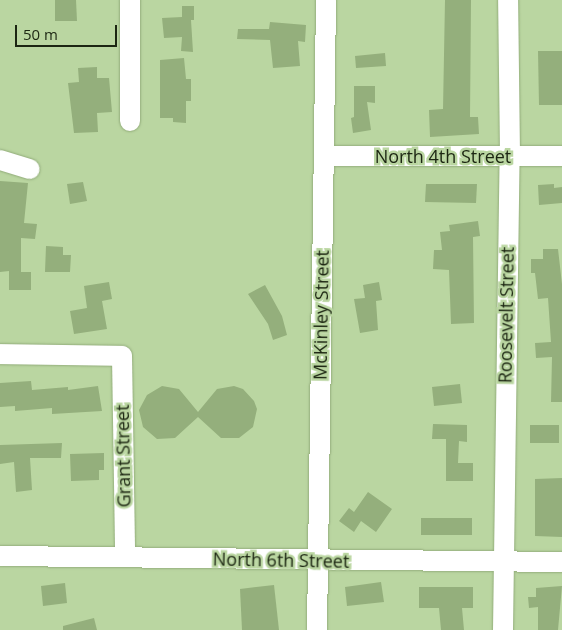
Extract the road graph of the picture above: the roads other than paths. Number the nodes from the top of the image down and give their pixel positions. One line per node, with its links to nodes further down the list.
1 (130, 0): 4 (street)
2 (326, 0): 6 (street, McKinley Street)
3 (508, 0): 5 (street, Roosevelt Street)
4 (130, 122)
5 (510, 155): 6 (street, North 4th Street); 7 (street, North 4th Street); 14 (street, Roosevelt Street)
6 (324, 156): 13 (street, McKinley Street)
7 (562, 156)
8 (0, 160): 9 (street)
9 (30, 169)
10 (0, 354): 12 (street, Grant Street)
11 (0, 556): 12 (street, North 6th Street)
12 (125, 556): 13 (street, North 6th Street)
13 (318, 560): 14 (street, North 6th Street); 16 (street, McKinley Street)
14 (502, 562): 15 (street, North 6th Street); 17 (street, Roosevelt Street)
15 (562, 562)
16 (317, 630)
17 (503, 630)

